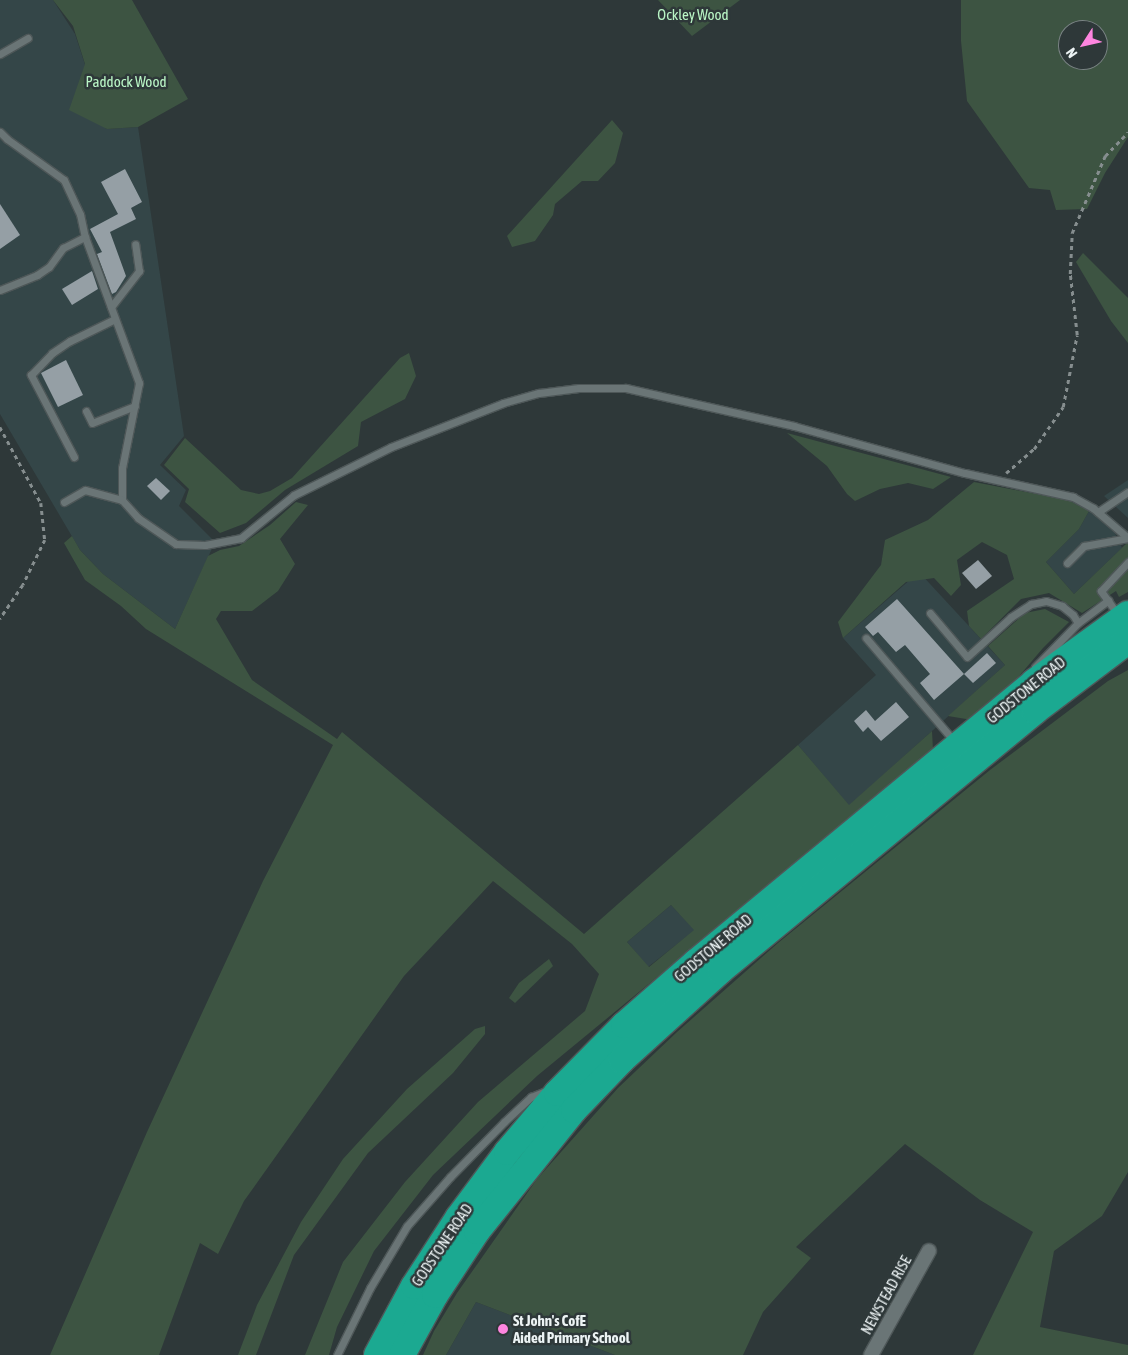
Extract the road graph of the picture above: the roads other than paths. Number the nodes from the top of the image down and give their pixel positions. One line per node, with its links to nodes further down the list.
1 (28, 38): 2 (lane)
2 (0, 54)
3 (0, 132): 4 (lane)
4 (85, 237): 6 (lane); 7 (lane)
5 (135, 244): 7 (lane)
6 (0, 290)
7 (111, 307): 8 (lane)
8 (115, 318): 9 (lane); 11 (lane)
9 (135, 406): 10 (lane); 13 (lane)
10 (86, 411)
11 (74, 457)
12 (1128, 492): 15 (lane)
13 (122, 500): 14 (lane); 15 (lane)
14 (64, 502)
15 (1098, 512): 17 (lane)
16 (1128, 562): 19 (lane)
17 (1067, 563)
18 (930, 613): 20 (lane)
19 (1121, 618): 20 (lane); 24 (highway, GODSTONE ROAD); 30 (highway, GODSTONE ROAD)
20 (1078, 623): 22 (lane)
21 (866, 638): 25 (lane)
22 (1032, 671)
23 (1027, 678): 24 (lane)
24 (1012, 700): 25 (highway, GODSTONE ROAD)
25 (957, 745): 26 (highway, GODSTONE ROAD)
26 (566, 1083): 28 (lane); 29 (highway, GODSTONE ROAD)
27 (929, 1251): 31 (street, NEWSTEAD RISE)
28 (337, 1355)
29 (377, 1355)
30 (402, 1355)
31 (871, 1355)

